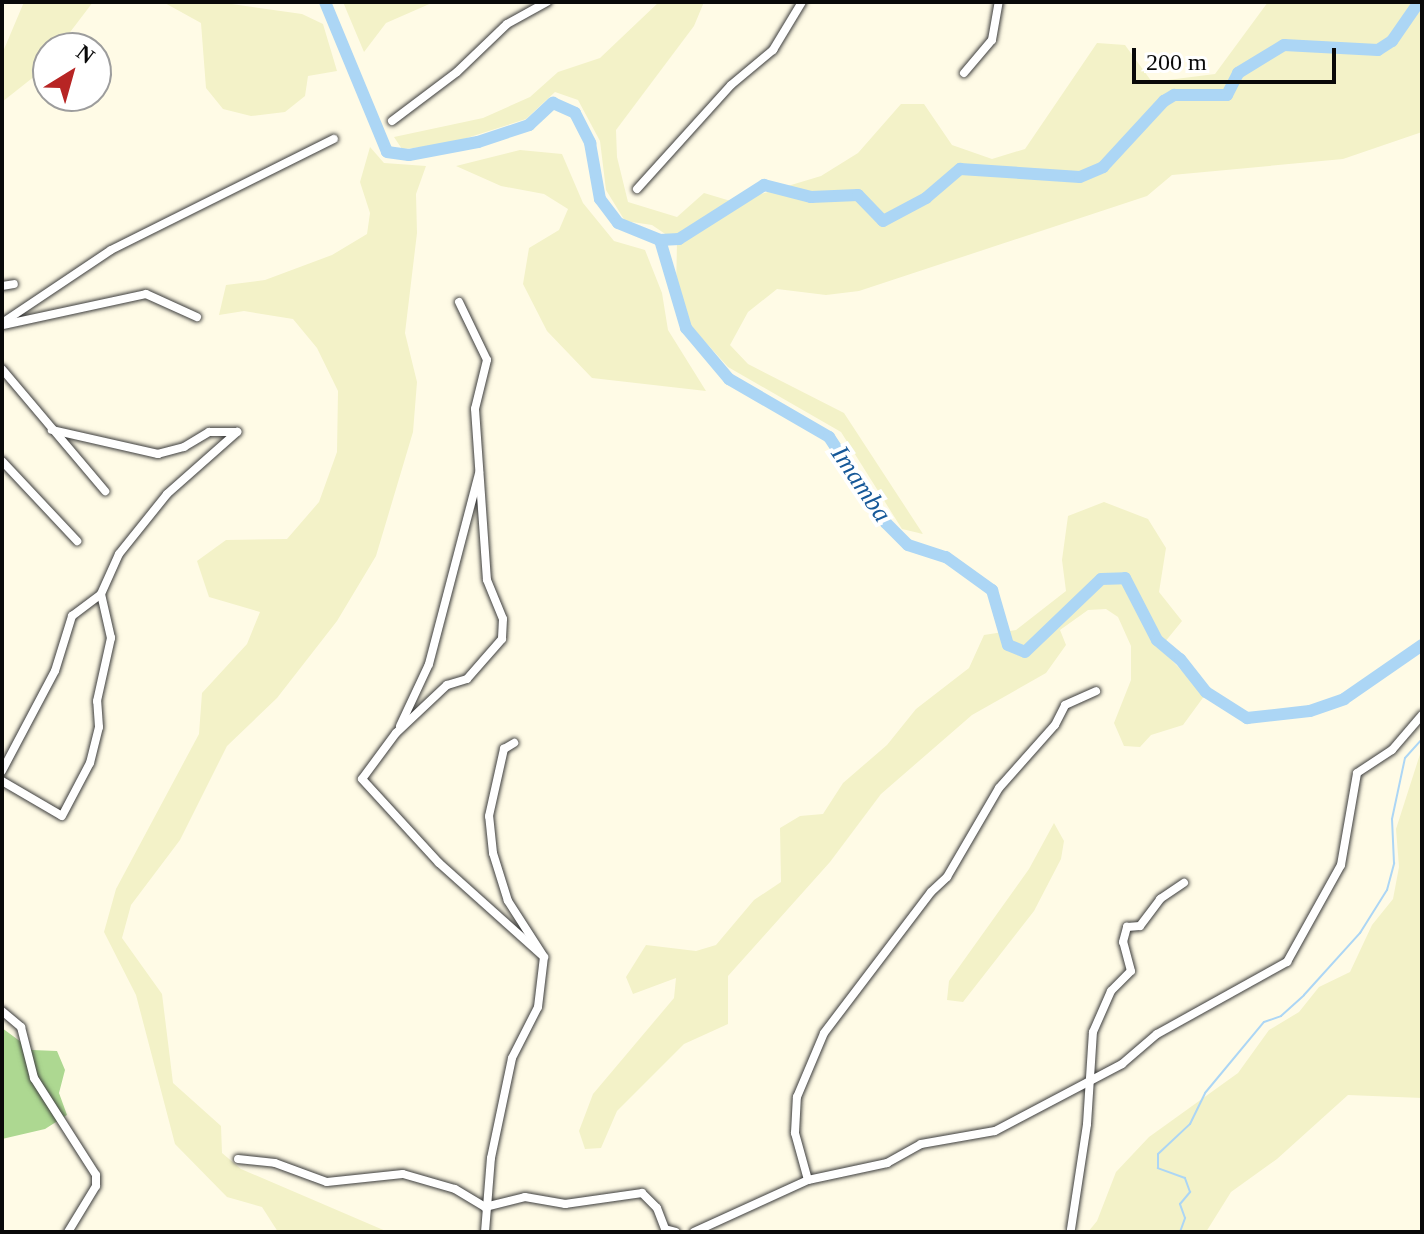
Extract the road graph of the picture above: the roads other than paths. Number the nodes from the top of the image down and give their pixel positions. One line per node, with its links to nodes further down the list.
1 (547, 2): 5 (street)
2 (802, 2): 7 (street)
3 (999, 2): 4 (street)
4 (964, 73)
5 (392, 121)
6 (334, 139): 12 (street)
7 (637, 189)
8 (14, 284): 9 (street)
9 (2, 286)
10 (459, 302): 16 (street)
11 (197, 317): 12 (street)
12 (2, 324)
13 (2, 369): 14 (street)
14 (52, 430): 17 (street); 19 (street)
15 (2, 461): 18 (street)
16 (480, 470): 22 (street); 22 (street)
17 (105, 491)
18 (77, 541)
19 (101, 594): 24 (street); 25 (street)
20 (1096, 691): 31 (street)
21 (1422, 715): 29 (street)
22 (396, 733): 27 (street)
23 (514, 743): 27 (street)
24 (2, 771)
25 (2, 781)
26 (1184, 883): 29 (street)
27 (544, 957): 32 (street)
28 (2, 1011): 34 (street)
29 (1089, 1081): 31 (street); 33 (street)
30 (238, 1159): 32 (street)
31 (808, 1180): 37 (street)
32 (485, 1207): 35 (street); 36 (street)
33 (1071, 1229)
34 (68, 1232)
35 (485, 1232)
36 (676, 1232)
37 (694, 1232)

